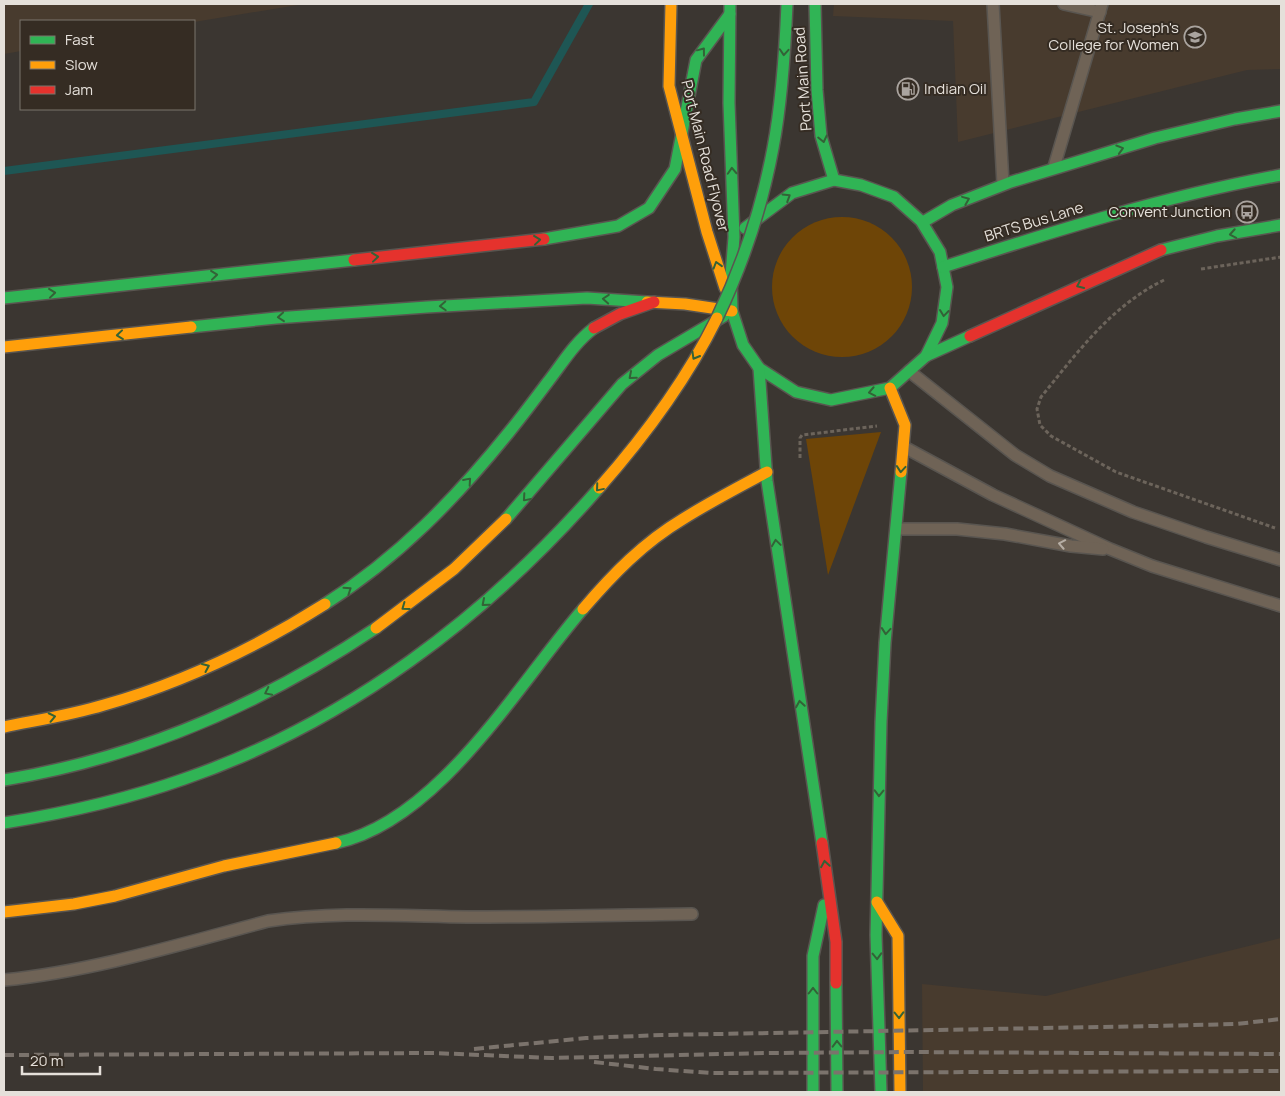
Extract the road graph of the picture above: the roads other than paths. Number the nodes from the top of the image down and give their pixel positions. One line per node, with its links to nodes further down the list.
1 (671, 4): 9 (main road, Port Main Road Flyover)
2 (787, 4): 34 (main road, one-way to 34, bridge)
3 (814, 4): 12 (main road, Port Main Road, one-way to 12)
4 (993, 4): 13 (lane)
5 (1064, 4): 6 (lane)
6 (1101, 8): 10 (lane)
7 (730, 9): 9 (main road, one-way to 7); 16 (main road, Port Main Road Flyover, one-way to 7)
8 (1281, 111): 10 (main road, one-way to 8)
9 (682, 136): 18 (main road, one-way to 9); 20 (main road, Port Main Road Flyover, one-way to 9)
10 (1053, 169): 13 (main road)
11 (1281, 175): 17 (main road, BRTS Bus Lane)
12 (834, 180): 14 (main road); 16 (main road, one-way to 12)
13 (1003, 185): 14 (main road, one-way to 13)
14 (923, 222): 17 (main road)
15 (1281, 226): 22 (main road, one-way to 22)
16 (734, 237): 20 (main road, Port Main Road Flyover)
17 (943, 268): 22 (main road, one-way to 22)
18 (4, 298)
19 (654, 302): 20 (main road); 21 (main road, one-way to 21); 32 (main road, one-way to 19)
20 (732, 311): 23 (main road, Port Main Road Flyover); 33 (main road, one-way to 33)
21 (4, 347)
22 (926, 356): 24 (main road)
23 (759, 368): 25 (main road, one-way to 23); 27 (main road)
24 (909, 371): 25 (main road); 30 (lane)
25 (890, 388): 26 (main road)
26 (903, 447): 28 (main road, one-way to 28); 29 (lane)
27 (766, 472): 35 (main road, one-way to 27); 37 (main road)
28 (895, 529): 29 (lane, one-way to 28); 36 (main road, one-way to 36)
29 (1110, 549): 31 (lane)
30 (1281, 560)
31 (1281, 606)
32 (4, 727)
33 (4, 780)
34 (4, 823)
35 (829, 886): 40 (main road, one-way to 35); 41 (main road, one-way to 35)
36 (877, 902): 42 (main road, one-way to 42); 43 (main road, one-way to 43)
37 (4, 912)
38 (692, 914): 39 (lane)
39 (4, 980)
40 (813, 1092)
41 (837, 1092)
42 (881, 1092)
43 (900, 1092)

